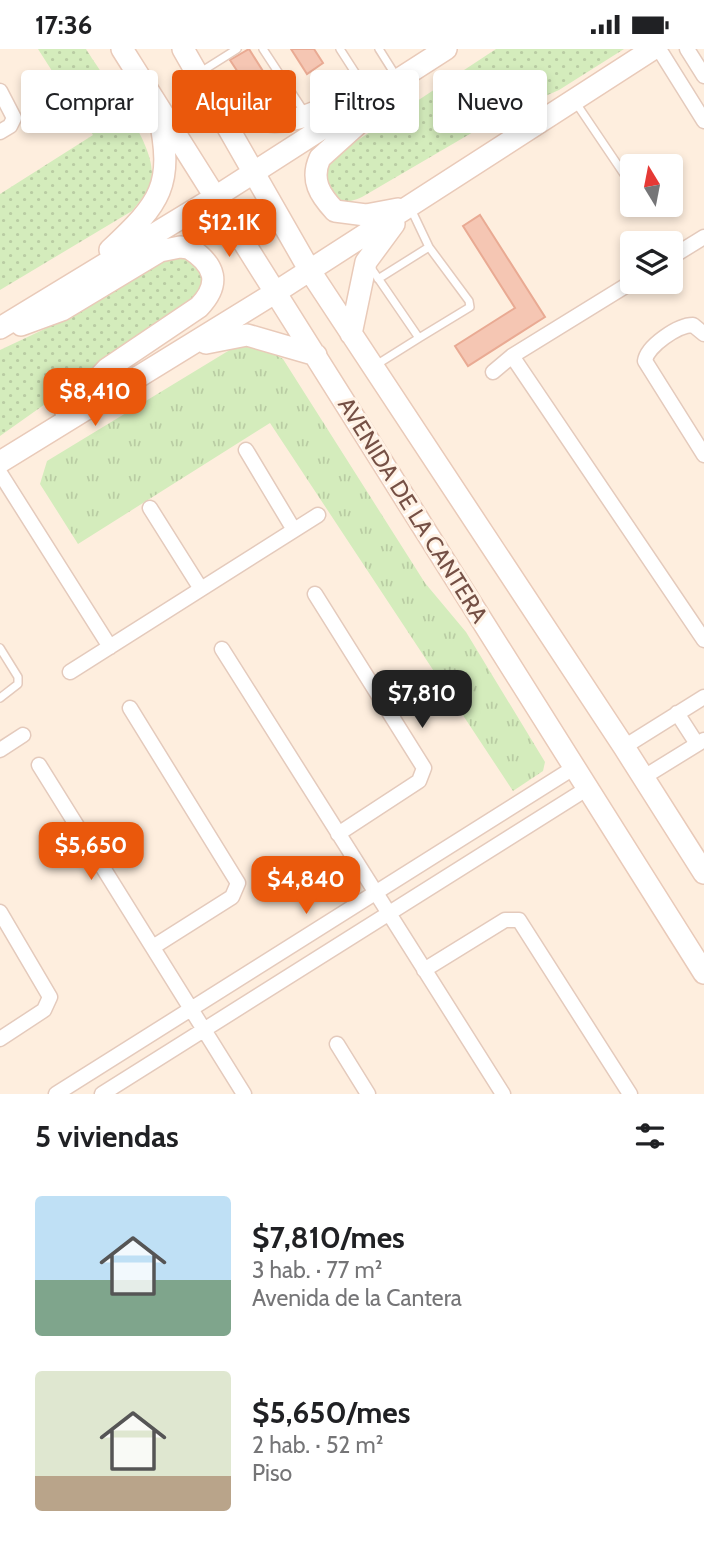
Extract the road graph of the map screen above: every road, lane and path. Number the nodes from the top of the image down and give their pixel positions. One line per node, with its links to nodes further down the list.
1 (122, 49): 11 (main road, AVENIDA DE LA CANTERA)
2 (183, 49): 12 (main road, AVENIDA DE LA CANTERA)
3 (237, 49): 13 (lane)
4 (263, 49): 22 (lane)
5 (340, 49): 14 (lane)
6 (379, 49): 15 (lane)
7 (653, 49): 19 (main road)
8 (659, 49): 23 (street)
9 (687, 49): 17 (street)
10 (440, 52): 16 (main road); 30 (main road)
11 (135, 70)
12 (195, 70)
13 (213, 70)
14 (354, 70)
15 (392, 70)
16 (409, 70)
17 (704, 76)
18 (0, 91): 25 (street)
19 (574, 99): 27 (lane); 30 (main road)
20 (158, 107): 29 (main road, AVENIDA DE LA CANTERA)
21 (158, 110): 36 (main road)
22 (310, 121)
23 (704, 121)
24 (310, 126): 28 (main road)
25 (0, 132)
26 (231, 133): 28 (main road, AVENIDA DE LA CANTERA)
27 (620, 168)
28 (253, 173): 29 (main road); 35 (main road, AVENIDA DE LA CANTERA)
29 (217, 196): 36 (main road); 38 (main road, AVENIDA DE LA CANTERA)
30 (410, 207): 32 (lane); 34 (main road); 35 (main road)
31 (704, 237): 33 (street)
32 (429, 247): 34 (lane); 43 (lane)
33 (683, 250)
34 (372, 270): 41 (main road); 43 (lane)
35 (310, 271): 38 (main road); 41 (main road, AVENIDA DE LA CANTERA)
36 (87, 275): 39 (main road)
37 (620, 289): 45 (street)
38 (276, 292): 44 (main road, AVENIDA DE LA CANTERA); 46 (main road)
39 (0, 328)
40 (0, 333): 49 (main road)
41 (351, 334): 47 (main road, AVENIDA DE LA CANTERA)
42 (704, 334): 51 (street)
43 (419, 338): 47 (lane)
44 (316, 355): 46 (main road); 73 (main road, AVENIDA DE LA CANTERA)
45 (512, 356): 48 (street); 59 (street)
46 (168, 358): 49 (main road)
47 (373, 367): 70 (main road, AVENIDA DE LA CANTERA)
48 (493, 372)
49 (45, 434): 52 (main road)
50 (246, 450): 56 (street)
51 (704, 455)
52 (0, 462)
53 (0, 473): 61 (street)
54 (150, 507): 57 (street)
55 (318, 515): 56 (street)
56 (294, 530): 57 (street)
57 (201, 589): 61 (street)
58 (315, 594): 76 (street)
59 (704, 640)
60 (0, 647): 65 (lane)
61 (110, 647): 63 (street)
62 (222, 649): 76 (street)
63 (70, 672)
64 (704, 697): 67 (street)
65 (0, 698)
66 (130, 709): 81 (street)
67 (677, 713): 69 (street); 70 (street)
68 (23, 736): 71 (street)
69 (701, 742): 74 (street)
70 (624, 747): 74 (main road, AVENIDA DE LA CANTERA)
71 (0, 750)
72 (39, 765): 81 (street)
73 (575, 767): 75 (main road, AVENIDA DE LA CANTERA); 78 (street)
74 (644, 777): 77 (main road, AVENIDA DE LA CANTERA)
75 (588, 788): 80 (street); 83 (main road, AVENIDA DE LA CANTERA)
76 (338, 834): 78 (street)
77 (704, 873)
78 (376, 893): 80 (street); 84 (street)
79 (0, 912): 86 (street)
80 (389, 913): 82 (street); 85 (street)
81 (153, 947): 84 (street)
82 (424, 970): 92 (street); 93 (street)
83 (704, 973)
84 (191, 1009): 85 (street); 88 (street)
85 (204, 1030): 89 (street); 90 (street)
86 (0, 1039)
87 (337, 1044): 91 (street)
88 (56, 1094)
89 (102, 1094)
90 (244, 1094)
91 (369, 1094)
92 (503, 1094)
93 (630, 1094)

